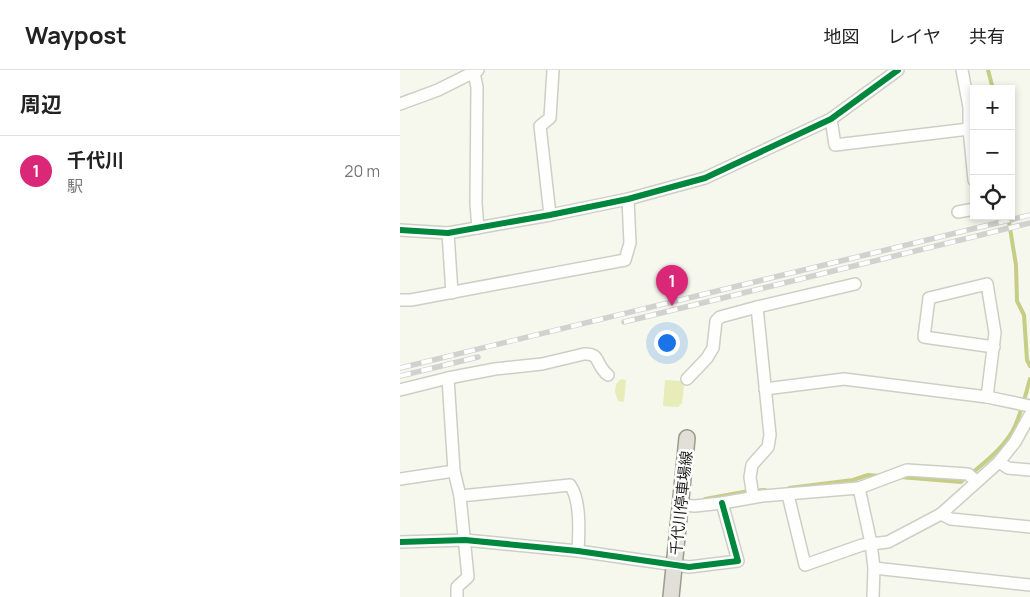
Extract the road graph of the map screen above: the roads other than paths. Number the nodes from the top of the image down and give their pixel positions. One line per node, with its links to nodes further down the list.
1 (553, 70): 12 (street)
2 (898, 70): 6 (street)
3 (962, 70): 7 (street)
4 (476, 71): 5 (street); 13 (street)
5 (400, 104)
6 (831, 119): 7 (street); 9 (street)
7 (968, 129): 8 (street)
8 (973, 175)
9 (628, 199): 12 (street); 17 (street)
10 (970, 210): 11 (street)
11 (958, 212)
12 (550, 215): 13 (street)
13 (478, 228): 15 (street)
14 (400, 230): 15 (street)
15 (448, 233): 17 (street)
16 (856, 284): 19 (street)
17 (452, 293): 18 (street)
18 (400, 300)
19 (757, 306): 23 (street); 24 (street)
20 (994, 347): 20 (street); 26 (street)
21 (608, 375): 22 (street)
22 (448, 378): 25 (street); 32 (street)
23 (687, 379)
24 (765, 389): 26 (street); 38 (street)
25 (400, 390)
26 (987, 397): 27 (street)
27 (1030, 406)
28 (1030, 415): 30 (street)
29 (687, 438): 40 (main road, 千代川停車場線)
30 (999, 462): 31 (street); 34 (street)
31 (1030, 470)
32 (454, 471): 33 (street); 37 (street)
33 (400, 479)
34 (976, 481): 35 (street); 41 (street)
35 (859, 488): 36 (street); 45 (street)
36 (788, 495): 38 (street); 45 (street)
37 (460, 496): 43 (street); 46 (street)
38 (754, 498): 39 (street)
39 (722, 503): 40 (street); 47 (street)
40 (681, 505): 47 (main road, 千代川停車場線)
41 (941, 514): 42 (street); 45 (street)
42 (1030, 527)
43 (465, 540): 44 (street); 46 (street); 50 (street)
44 (400, 542)
45 (871, 543): 48 (street)
46 (578, 551): 47 (street)
47 (675, 566): 51 (main road, 千代川停車場線)
48 (874, 568): 49 (street); 52 (street)
49 (1030, 585)
50 (457, 597)
51 (671, 597)
52 (873, 597)

